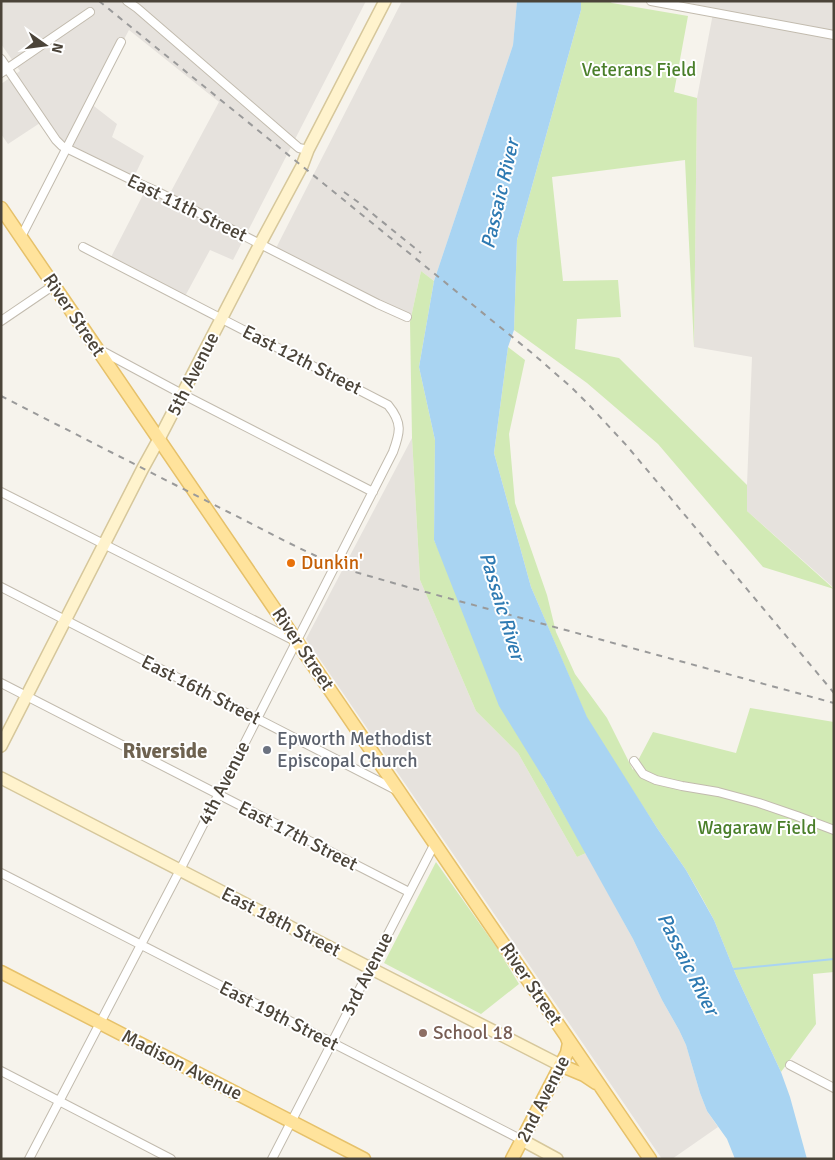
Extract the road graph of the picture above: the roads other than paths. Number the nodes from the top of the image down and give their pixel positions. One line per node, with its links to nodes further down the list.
1 (127, 1): 4 (street)
2 (385, 1): 11 (main road, 5th Avenue)
3 (651, 1): 6 (street)
4 (138, 4): 11 (street)
5 (90, 12): 9 (street)
6 (834, 35)
7 (121, 42): 10 (street)
8 (1, 59): 9 (street, East 11th Street)
9 (4, 70): 10 (street, East 11th Street)
10 (67, 148): 13 (street); 14 (street, East 11th Street)
11 (308, 150): 14 (main road, 5th Avenue)
12 (1, 208): 13 (main road, River Street)
13 (21, 237): 16 (main road, River Street)
14 (260, 244): 17 (street, East 11th Street); 18 (main road, 5th Avenue)
15 (83, 247): 18 (street, East 12th Street)
16 (54, 285): 19 (street); 20 (main road, River Street)
17 (407, 317)
18 (221, 318): 21 (main road, 5th Avenue); 22 (street, East 12th Street)
19 (1, 321)
20 (98, 349): 21 (street); 23 (main road, River Street)
21 (182, 394): 23 (main road, 5th Avenue); 25 (street)
22 (388, 405): 25 (street, 4th Avenue)
23 (159, 440): 26 (main road, 5th Avenue); 29 (main road, River Street)
24 (1, 492): 26 (street)
25 (372, 492): 29 (street, 4th Avenue)
26 (105, 545): 28 (main road, 5th Avenue); 29 (street)
27 (1, 587): 28 (street, East 16th Street)
28 (66, 620): 31 (main road, 5th Avenue); 32 (street, East 16th Street)
29 (297, 641): 32 (street, 4th Avenue); 36 (main road, River Street)
30 (1, 683): 31 (street, East 17th Street)
31 (27, 696): 33 (main road, 5th Avenue); 37 (street, East 17th Street)
32 (257, 719): 36 (street, East 16th Street); 37 (street, 4th Avenue)
33 (1, 746)
34 (634, 761): 38 (street)
35 (1, 778): 40 (main road, East 18th Street)
36 (400, 792): 39 (main road, River Street)
37 (218, 794): 40 (street, 4th Avenue); 42 (street, East 17th Street)
38 (834, 830)
39 (435, 843): 42 (street, 3rd Avenue); 47 (main road, River Street)
40 (180, 870): 43 (street, 4th Avenue); 44 (main road, East 18th Street)
41 (1, 873): 43 (street, East 19th Street)
42 (409, 892): 44 (street, 3rd Avenue)
43 (141, 945): 46 (street, 4th Avenue); 48 (street, East 19th Street)
44 (370, 968): 48 (street, 3rd Avenue); 49 (main road, East 18th Street)
45 (1, 972): 46 (main road, Madison Avenue)
46 (100, 1022): 54 (street, 4th Avenue); 55 (main road, Madison Avenue)
47 (568, 1038): 49 (main road, 2nd Avenue); 53 (main road, River Street)
48 (331, 1043): 55 (street, 3rd Avenue); 56 (street, East 19th Street)
49 (560, 1065): 53 (main road, River Street); 56 (main road, 2nd Avenue)
50 (790, 1065): 52 (street)
51 (1, 1071): 54 (street)
52 (834, 1088)
53 (604, 1091): 63 (main road, River Street)
54 (59, 1101): 57 (street, 4th Avenue); 58 (street)
55 (291, 1122): 59 (street, 3rd Avenue); 60 (main road, Madison Avenue)
56 (522, 1140): 61 (main road, 2nd Avenue); 62 (main road, East 19th Street)
57 (30, 1159)
58 (171, 1159)
59 (272, 1159)
60 (364, 1159)
61 (512, 1159)
62 (557, 1159)
63 (650, 1159)

